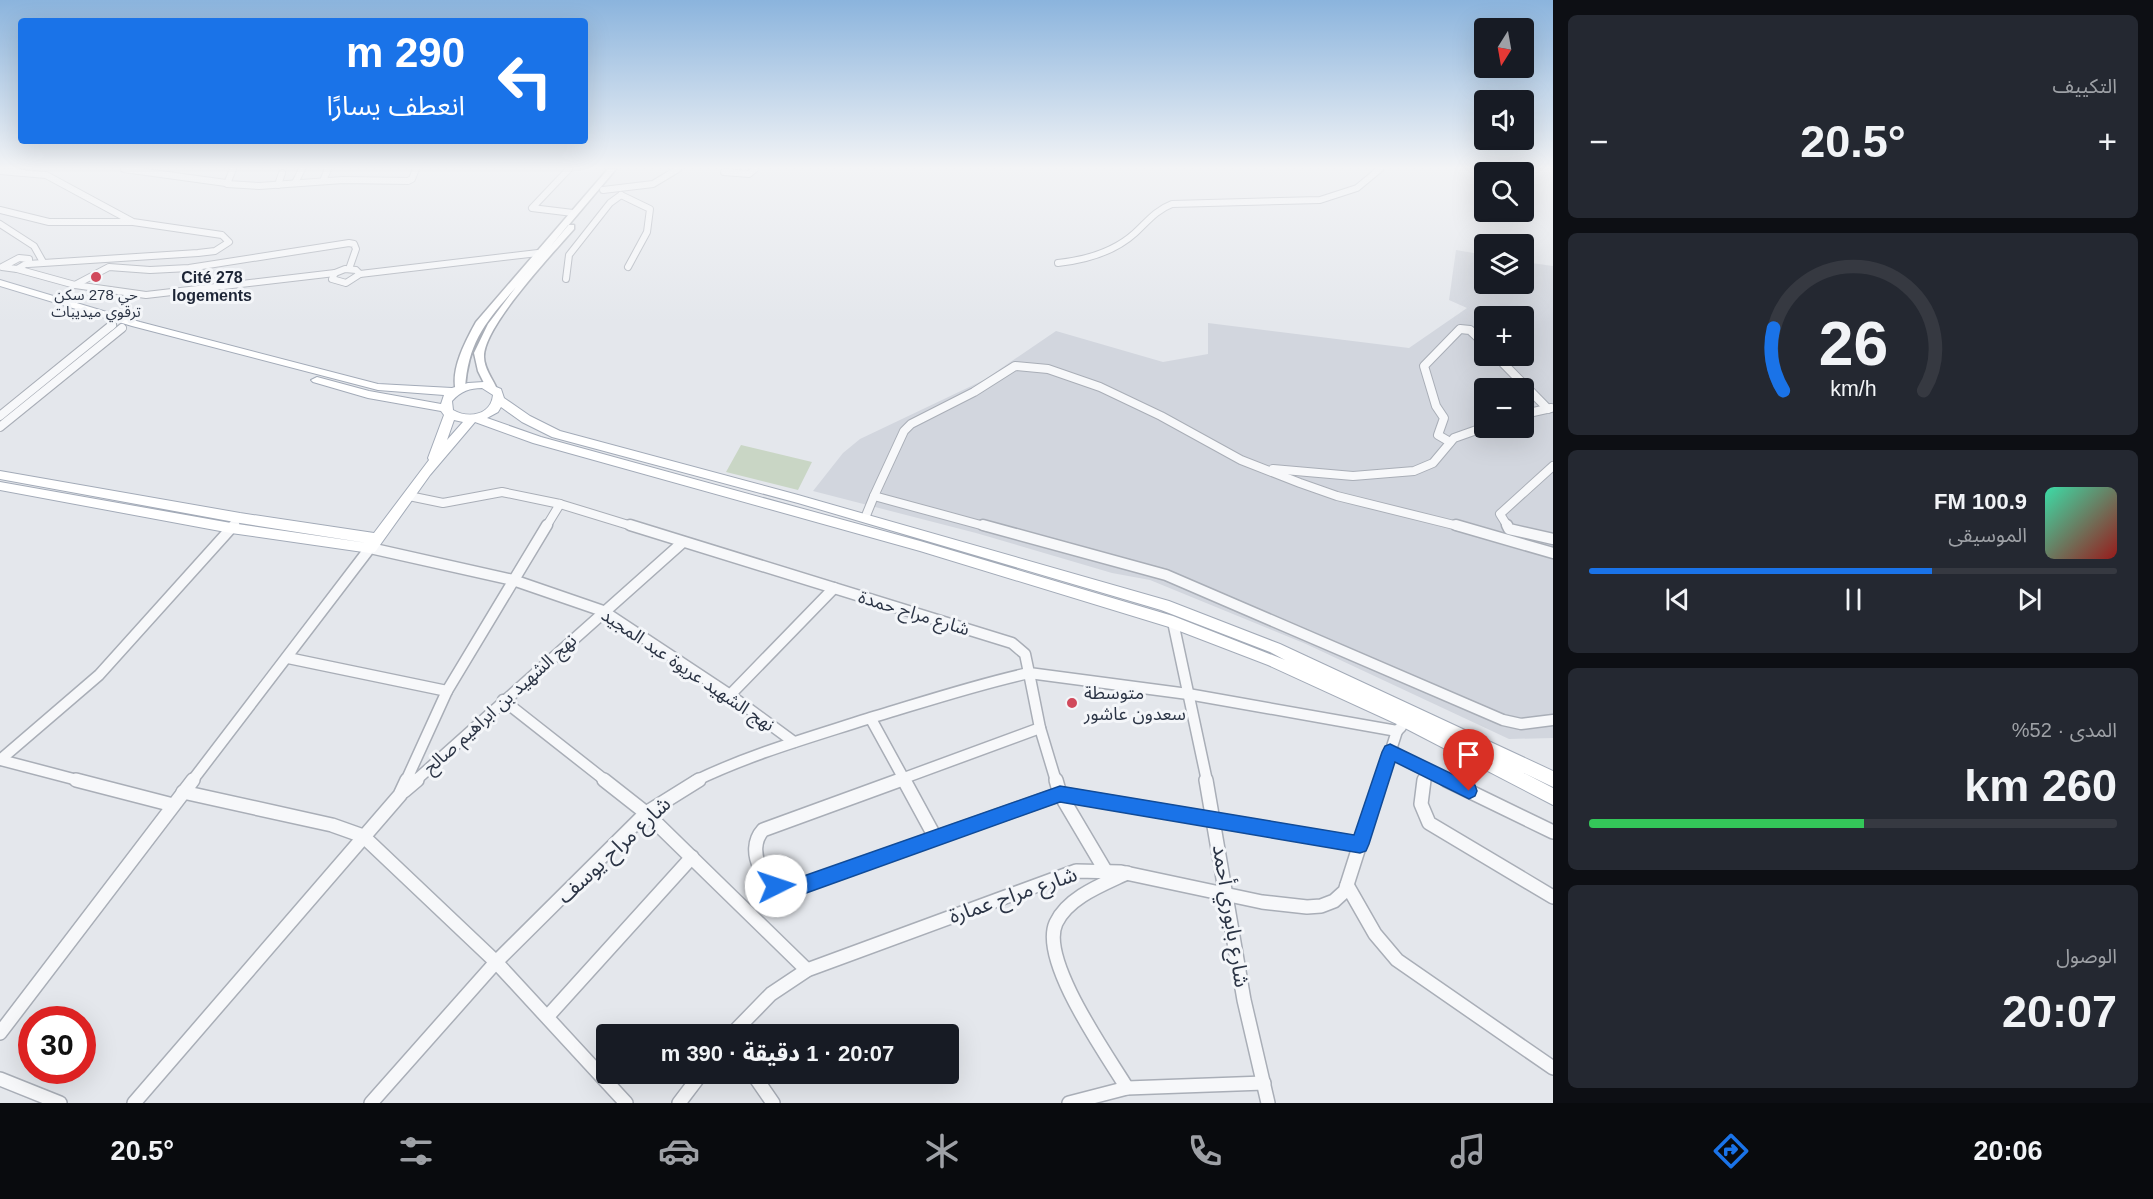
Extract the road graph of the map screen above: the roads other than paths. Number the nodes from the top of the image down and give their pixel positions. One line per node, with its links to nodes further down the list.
1 (44, 220): 8 (street)
2 (130, 220): 8 (street)
3 (566, 220): 10 (main road)
4 (578, 220): 29 (main road)
5 (596, 220): 22 (street)
6 (651, 220): 16 (street)
7 (1146, 220): 14 (street)
8 (133, 222): 13 (street)
9 (0, 224): 13 (street)
10 (538, 253): 21 (street); 30 (main road)
11 (0, 256): 12 (street)
12 (11, 260): 15 (street); 19 (street)
13 (43, 262): 15 (street)
14 (1058, 263)
15 (28, 264): 17 (street)
16 (628, 267)
17 (17, 269): 19 (street); 24 (street)
18 (349, 269): 20 (street); 21 (street); 24 (street)
19 (3, 270)
20 (335, 273): 21 (street); 24 (street)
21 (360, 274)
22 (566, 279)
23 (0, 284): 30 (main road)
24 (75, 285)
25 (0, 292): 26 (main road)
26 (118, 327): 32 (street); 33 (street); 35 (main road)
27 (1474, 334): 41 (street)
28 (1507, 366): 34 (street)
29 (491, 387): 30 (main road); 31 (main road)
30 (457, 390): 35 (main road)
31 (500, 400): 38 (main road); 52 (main road)
32 (14, 404): 33 (street); 37 (street)
33 (25, 407): 39 (street)
34 (1551, 408): 36 (street)
35 (447, 412): 38 (main road); 44 (main road)
36 (1534, 412)
37 (0, 416)
38 (474, 418): 44 (main road); 61 (main road)
39 (0, 428)
40 (1474, 430): 41 (street)
41 (1450, 442): 43 (street)
42 (1553, 466): 54 (street)
43 (1260, 468): 49 (street); 57 (street)
44 (426, 472): 48 (main road)
45 (0, 475): 47 (main road)
46 (0, 486): 50 (main road)
47 (104, 494): 50 (main road); 53 (main road)
48 (409, 496): 51 (street, شارع مراح حمدة); 56 (main road)
49 (873, 496): 52 (street); 69 (street)
50 (94, 504): 53 (main road)
51 (560, 504): 55 (street, شارع مراح حمدة); 58 (street)
52 (865, 518): 75 (main road)
53 (236, 523): 56 (main road); 74 (street)
54 (1553, 539)
55 (683, 542): 59 (street, شارع مراح حمدة); 60 (street, نهج الشهيد بن ابراهيم صالح)
56 (374, 543): 58 (street, نهج الشهيد عريوة عبد المجيد); 62 (street)
57 (1553, 553)
58 (513, 580): 60 (street, نهج الشهيد عريوة عبد المجيد); 64 (street)
59 (834, 588): 63 (street, شارع مراح حمدة); 65 (street)
60 (603, 611): 65 (street, نهج الشهيد عريوة عبد المجيد); 67 (street, نهج الشهيد بن ابراهيم صالح)
61 (1173, 622): 66 (street, شارع بابوري أحمد); 70 (main road)
62 (288, 658): 64 (street); 80 (street)
63 (1029, 673): 66 (street); 68 (street, شارع مراح يوسف); 71 (street, شارع مراح حمدة)
64 (447, 691): 82 (street)
65 (730, 694): 72 (street, نهج الشهيد عريوة عبد المجيد)
66 (1188, 694): 70 (street); 86 (street, شارع بابوري أحمد)
67 (503, 700): 82 (street, نهج الشهيد بن ابراهيم صالح); 85 (street)
68 (871, 719): 72 (street, شارع مراح يوسف); 78 (street)
69 (1553, 720)
70 (1402, 726): 73 (street, شارع مراح عمارة); 83 (main road)
71 (1040, 728): 78 (street); 81 (street, شارع مراح حمدة)
72 (794, 742): 85 (street, شارع مراح يوسف)
73 (1390, 752): 77 (street); 90 (street, شارع مراح عمارة)
74 (0, 760): 84 (street)
75 (1524, 764): 76 (main road); 79 (main road)
76 (1553, 766)
77 (1427, 770): 87 (street); 96 (street)
78 (904, 776): 89 (street); 89 (street)
79 (1553, 778)
80 (183, 792): 84 (street); 88 (street)
81 (1060, 794): 86 (street); 89 (street); 92 (street, شارع مراح حمدة)
82 (400, 795): 88 (street)
83 (1553, 797)
84 (173, 805): 101 (street)
85 (646, 813): 91 (street); 97 (street, شارع مراح يوسف)
86 (1215, 821): 90 (street); 95 (street, شارع بابوري أحمد)
87 (1553, 832)
88 (363, 836): 97 (street); 109 (street)
89 (935, 837)
90 (1360, 844): 94 (street, شارع مراح عمارة)
91 (692, 857): 98 (street); 99 (street)
92 (1105, 870): 93 (street, شارع مراح عمارة); 98 (street, شارع مراح عمارة)
93 (1126, 873): 95 (street, شارع مراح عمارة); 107 (street)
94 (1347, 885): 95 (street, شارع مراح عمارة); 102 (street)
95 (1227, 894): 104 (street, شارع بابوري أحمد)
96 (1553, 897)
97 (496, 962): 99 (street); 110 (street, شارع مراح يوسف)
98 (807, 970): 100 (street, شارع مراح عمارة)
99 (548, 1016): 111 (street)
100 (742, 1024)
101 (0, 1034)
102 (1553, 1068)
103 (0, 1079): 108 (street)
104 (1264, 1083): 107 (street); 115 (street, شارع بابوري أحمد)
105 (694, 1084): 112 (street)
106 (760, 1084): 113 (street)
107 (1127, 1088): 114 (street)
108 (60, 1103)
109 (135, 1103)
110 (371, 1103)
111 (626, 1103)
112 (680, 1103)
113 (772, 1103)
114 (1069, 1103)
115 (1268, 1103)

